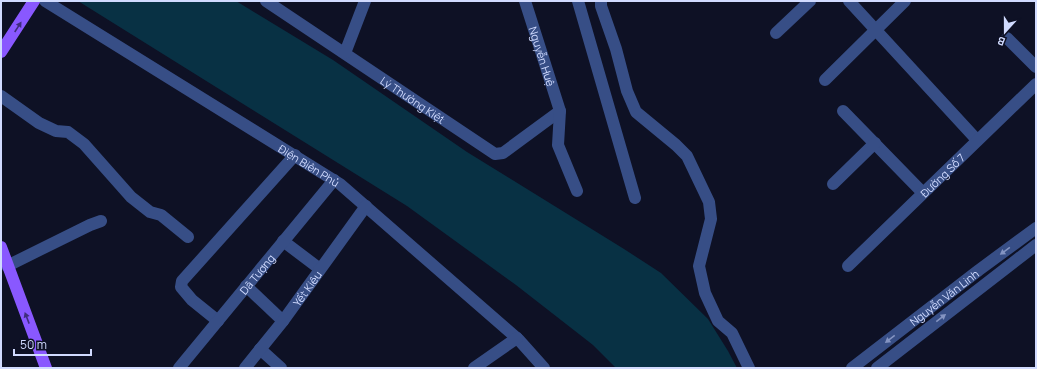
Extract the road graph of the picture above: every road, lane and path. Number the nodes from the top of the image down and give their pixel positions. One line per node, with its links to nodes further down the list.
1 (34, 1): 14 (main road, one-way to 1)
2 (45, 1): 24 (street, Điện Biên Phủ)
3 (266, 1): 15 (street, Lý Thường Kiệt)
4 (365, 1): 15 (street)
5 (525, 1): 20 (street, Nguyễn Huệ)
6 (578, 1): 29 (street)
7 (601, 1): 53 (street)
8 (810, 1): 12 (street)
9 (849, 1): 11 (street)
10 (905, 1): 11 (street)
11 (876, 30): 17 (street); 22 (street)
12 (776, 33)
13 (1007, 38): 16 (street)
14 (1, 52)
15 (345, 53): 20 (street, Lý Thường Kiệt)
16 (1036, 67)
17 (825, 80)
18 (1036, 84): 22 (street, Đường Số 7)
19 (1, 96): 33 (street)
20 (560, 111): 27 (street)
21 (843, 111): 23 (street)
22 (977, 140): 28 (street, Đường Số 7)
23 (875, 143): 26 (street); 28 (street)
24 (295, 155): 25 (street, Điện Biên Phủ); 43 (street)
25 (334, 180): 30 (street, Điện Biên Phủ); 34 (street, Dã Tượng)
26 (833, 184)
27 (577, 191)
28 (923, 192): 38 (street, Đường Số 7)
29 (635, 198)
30 (366, 206): 39 (street, Yết Kiêu); 45 (street, Điện Biên Phủ)
31 (101, 221): 37 (street)
32 (1036, 228): 40 (street, Nguyễn Văn Linh, one-way to 40)
33 (188, 237)
34 (283, 241): 39 (street); 42 (street, Dã Tượng)
35 (1036, 245): 41 (street, Nguyễn Văn Linh)
36 (1, 247): 37 (main road)
37 (7, 266): 47 (main road, one-way to 37)
38 (848, 266)
39 (320, 269): 44 (street, Yết Kiêu)
40 (979, 270): 41 (street); 54 (street, Nguyễn Văn Linh, one-way to 54)
41 (988, 282): 55 (street, Nguyễn Văn Linh, one-way to 41)
42 (246, 286): 43 (street, Dã Tượng); 44 (street)
43 (218, 321): 48 (street, Dã Tượng)
44 (283, 321): 46 (street, Yết Kiêu)
45 (517, 338): 51 (street); 52 (street, Điện Biên Phủ)
46 (260, 349): 49 (street, Yết Kiêu); 50 (street)
47 (46, 368)
48 (180, 368)
49 (245, 368)
50 (281, 368)
51 (474, 368)
52 (544, 368)
53 (749, 368)
54 (852, 368)
55 (876, 368)

